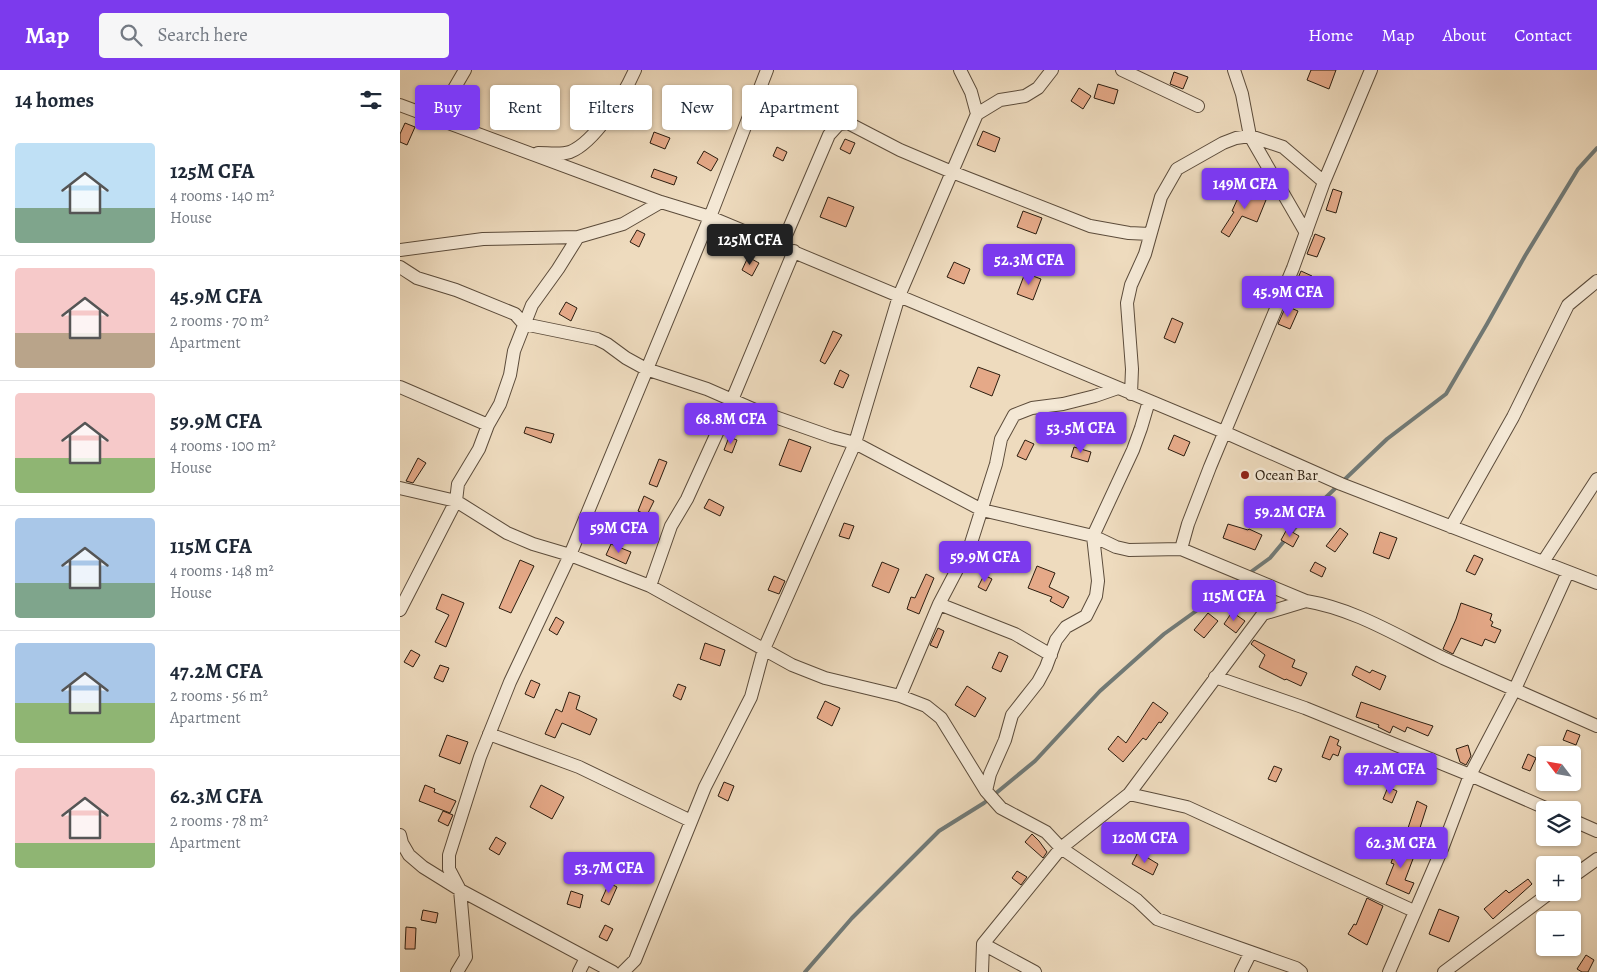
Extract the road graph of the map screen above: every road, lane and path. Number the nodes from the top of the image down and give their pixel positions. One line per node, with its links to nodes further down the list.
1 (465, 70): 9 (street)
2 (635, 70): 16 (street)
3 (767, 70): 20 (street)
4 (960, 70): 13 (street)
5 (1052, 70): 13 (street)
6 (1122, 70): 11 (street)
7 (1234, 70): 15 (street)
8 (1371, 70): 18 (street)
9 (456, 85)
10 (400, 105): 12 (street)
11 (1198, 106)
12 (415, 110)
13 (977, 114): 17 (street)
14 (469, 130): 16 (street)
15 (1250, 136): 18 (street); 21 (street); 22 (street)
16 (531, 153): 19 (street)
17 (952, 172): 22 (street); 24 (street); 29 (street)
18 (1324, 182): 21 (street)
19 (661, 202): 20 (street); 23 (street)
20 (710, 217): 24 (street); 31 (street)
21 (1306, 233): 38 (street)
22 (1150, 234): 34 (street)
23 (578, 237): 25 (street); 30 (street)
24 (781, 247): 26 (street)
25 (400, 250)
26 (794, 251): 29 (street); 35 (street)
27 (400, 267): 30 (street)
28 (1597, 282): 44 (street)
29 (899, 296): 33 (street); 39 (street)
30 (524, 324): 31 (street); 37 (street)
31 (646, 369): 35 (street); 47 (street)
32 (400, 387): 37 (street)
33 (1118, 388): 34 (street); 43 (street)
34 (1131, 394): 36 (street)
35 (732, 400): 39 (street); 52 (street)
36 (1149, 400): 38 (street); 45 (street)
37 (488, 425): 42 (street)
38 (1224, 432): 44 (street); 46 (street)
39 (855, 443): 43 (street); 57 (street)
40 (1597, 479): 48 (street)
41 (400, 488): 42 (street)
42 (456, 501): 47 (street); 55 (street)
43 (982, 510): 45 (street); 54 (street)
44 (1451, 527): 48 (street)
45 (1093, 536): 46 (street); 58 (street)
46 (1181, 550): 50 (street)
47 (570, 555): 52 (street); 63 (street)
48 (1543, 562): 49 (street)
49 (1568, 572): 51 (street); 60 (street)
50 (1250, 578): 53 (street); 56 (street)
51 (1597, 583)
52 (650, 586): 57 (street)
53 (1306, 601): 56 (street); 60 (street)
54 (939, 604): 58 (street); 61 (street)
55 (400, 610)
56 (1263, 614): 59 (street)
57 (764, 649): 61 (street); 68 (street)
58 (1051, 655): 65 (street)
59 (1215, 677): 64 (street); 66 (street)
60 (1515, 690): 62 (street); 64 (street)
61 (900, 696): 65 (street)
62 (1597, 726)
63 (489, 734): 68 (street); 75 (street)
64 (1470, 775): 67 (street); 77 (street)
65 (986, 791): 72 (street)
66 (1128, 794): 72 (street); 77 (street)
67 (1536, 804)
68 (692, 821): 85 (street)
69 (1581, 824): 70 (street)
70 (1597, 831)
71 (400, 835): 75 (street)
72 (1061, 848): 78 (street); 79 (street)
73 (1597, 858): 74 (street)
74 (1581, 870)
75 (460, 890): 80 (street); 82 (street)
76 (1539, 901): 81 (street)
77 (1414, 911): 90 (street)
78 (984, 944): 86 (street); 87 (street)
79 (1251, 952): 88 (street); 89 (street)
80 (586, 958): 83 (street); 84 (street)
81 (1447, 971)
82 (457, 972)
83 (579, 972)
84 (613, 972)
85 (623, 972)
86 (982, 972)
87 (1035, 972)
88 (1240, 972)
89 (1301, 972)
90 (1389, 972)

